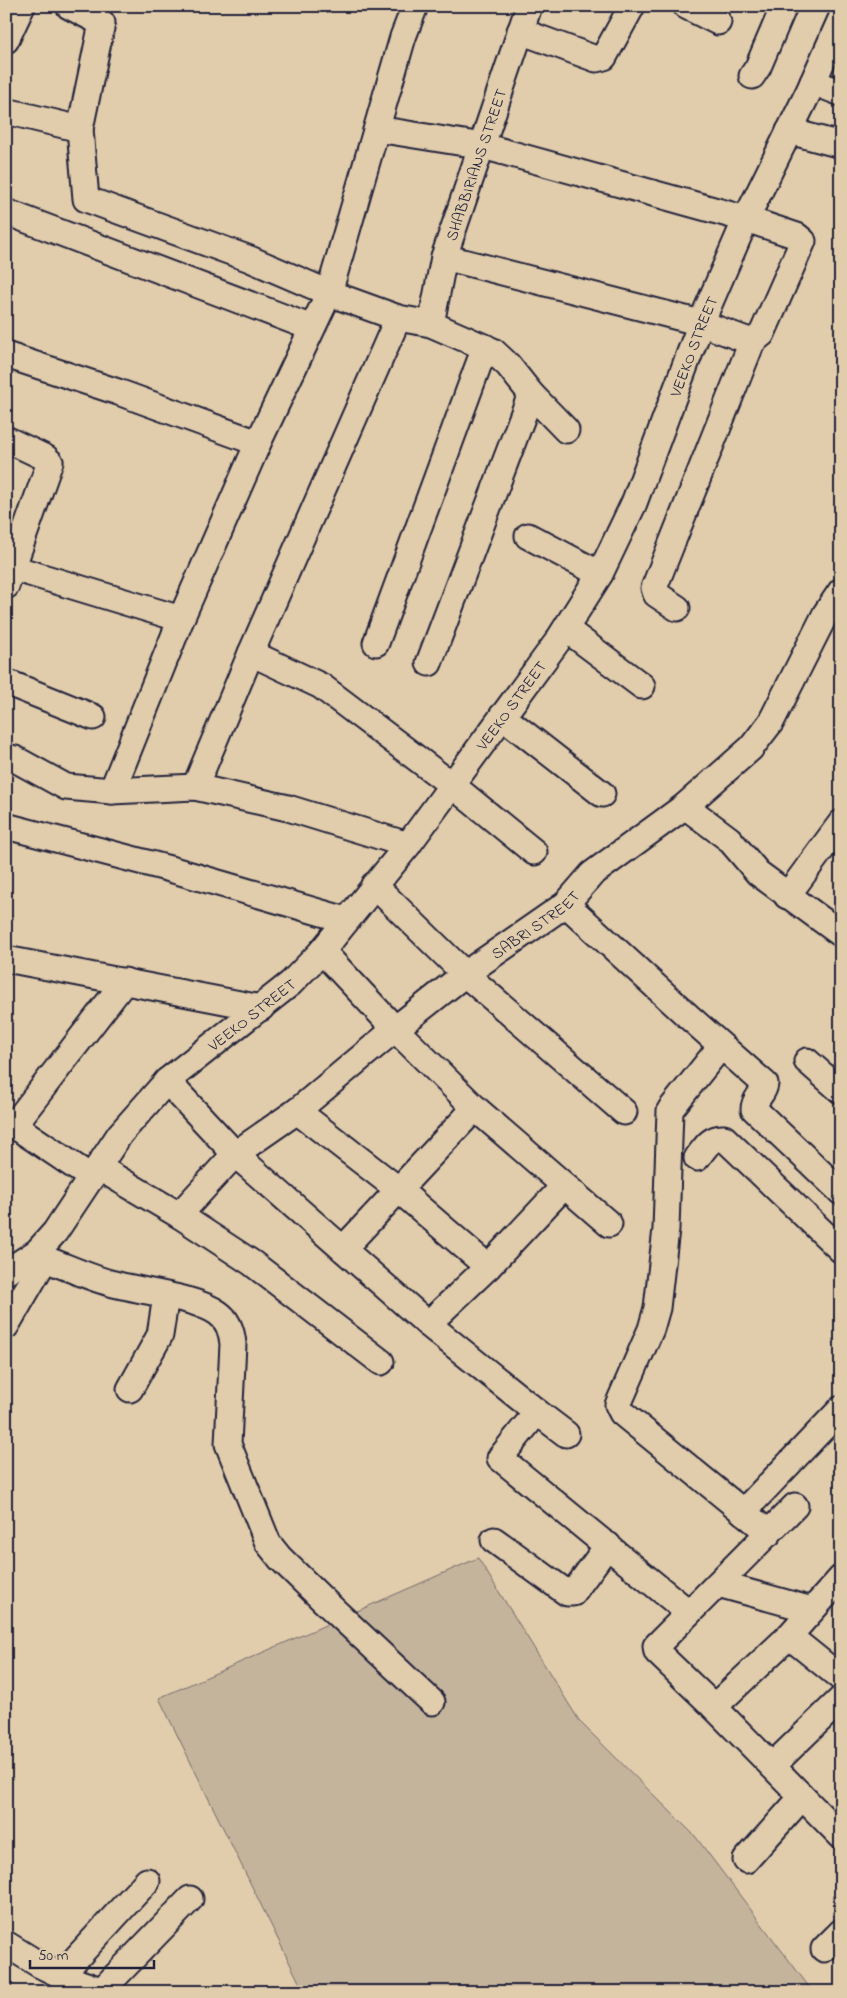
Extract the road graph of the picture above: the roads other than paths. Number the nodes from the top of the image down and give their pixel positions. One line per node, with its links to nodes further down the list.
1 (22, 6): 11 (street)
2 (69, 6): 16 (street)
3 (415, 6): 17 (street)
4 (529, 6): 10 (street, SHABBIRIANS STREET)
5 (632, 6): 10 (street)
6 (686, 6): 9 (street)
7 (784, 6): 12 (street)
8 (841, 19): 13 (street, VEEKO STREET)
9 (718, 22)
10 (520, 31): 20 (street, SHABBIRIANS STREET)
11 (6, 40)
12 (752, 76)
13 (813, 82): 14 (street); 18 (street, VEEKO STREET)
14 (841, 93)
15 (6, 111): 16 (street)
16 (80, 129): 24 (street)
17 (377, 129): 20 (street); 24 (street)
18 (789, 131): 19 (street); 22 (street, VEEKO STREET)
19 (837, 144)
20 (483, 146): 22 (street); 23 (street, SHABBIRIANS STREET)
21 (6, 212): 28 (street)
22 (746, 219): 26 (street, VEEKO STREET); 29 (street)
23 (444, 257): 26 (street); 27 (street, SHABBIRIANS STREET)
24 (329, 293): 25 (street); 28 (street)
25 (398, 318): 27 (street); 44 (street)
26 (700, 322): 29 (street); 37 (street, VEEKO STREET)
27 (431, 324): 30 (street)
28 (312, 328): 35 (street)
29 (752, 342): 40 (street)
30 (485, 347): 32 (street); 43 (street)
31 (6, 355): 35 (street)
32 (531, 394): 33 (street); 45 (street)
33 (566, 430)
34 (6, 438): 38 (street)
35 (258, 443): 41 (street)
36 (528, 536): 37 (street)
37 (600, 574): 42 (street, VEEKO STREET)
38 (10, 577): 41 (street)
39 (841, 591): 55 (street, SABRI STREET)
40 (678, 608)
41 (181, 618): 53 (street)
42 (566, 629): 47 (street); 48 (street, VEEKO STREET)
43 (376, 643)
44 (251, 653): 51 (street); 52 (street)
45 (428, 663)
46 (6, 682): 49 (street)
47 (642, 686)
48 (502, 716): 51 (street, VEEKO STREET); 54 (street)
49 (93, 717)
50 (6, 757): 53 (street)
51 (452, 785): 58 (street, VEEKO STREET); 59 (street)
52 (195, 787): 53 (street); 58 (street)
53 (112, 791)
54 (602, 794)
55 (685, 806): 61 (street); 62 (street, SABRI STREET)
56 (841, 823): 61 (street)
57 (6, 826): 63 (street)
58 (408, 845): 60 (street, VEEKO STREET)
59 (534, 852)
60 (374, 885): 63 (street, VEEKO STREET); 67 (street)
61 (787, 896): 64 (street)
62 (566, 904): 67 (street, SABRI STREET); 71 (street)
63 (346, 920): 65 (street, VEEKO STREET)
64 (841, 934)
65 (322, 951): 69 (street, VEEKO STREET); 70 (street)
66 (6, 959): 68 (street)
67 (465, 974): 70 (street, SABRI STREET); 77 (street)
68 (125, 981): 69 (street); 78 (street)
69 (261, 1008): 73 (street, VEEKO STREET)
70 (394, 1029): 75 (street); 76 (street, SABRI STREET)
71 (721, 1046): 84 (street); 101 (street)
72 (807, 1062): 74 (street)
73 (166, 1082): 79 (street); 81 (street, VEEKO STREET)
74 (841, 1091)
75 (475, 1108): 82 (street); 83 (street)
76 (297, 1111): 79 (street, SABRI STREET); 83 (street)
77 (624, 1112)
78 (10, 1122): 81 (street)
79 (235, 1154): 85 (street, SABRI STREET); 87 (street)
80 (697, 1158): 88 (street)
81 (95, 1172): 85 (street); 89 (street, VEEKO STREET)
82 (564, 1186): 86 (street); 90 (street)
83 (399, 1190): 87 (street); 90 (street)
84 (841, 1192)
85 (179, 1215): 95 (street)
86 (609, 1224)
87 (343, 1249): 93 (street)
88 (841, 1250)
89 (41, 1256): 91 (street, VEEKO STREET); 92 (street); 94 (street)
90 (488, 1267): 93 (street)
91 (6, 1272)
92 (166, 1296): 96 (street); 112 (street)
93 (428, 1324): 98 (street)
94 (6, 1326)
95 (381, 1362)
96 (130, 1389)
97 (841, 1409): 101 (street)
98 (537, 1412): 99 (street); 104 (street)
99 (566, 1434)
100 (795, 1506): 102 (street)
101 (743, 1512): 102 (street)
102 (769, 1533): 105 (street)
103 (494, 1540): 104 (street)
104 (608, 1546): 108 (street)
105 (718, 1584): 107 (street); 108 (street)
106 (837, 1590): 107 (street)
107 (812, 1610): 109 (street)
108 (688, 1612): 113 (street)
109 (789, 1636): 110 (street); 113 (street)
110 (841, 1678)
111 (841, 1699): 114 (street)
112 (432, 1702)
113 (714, 1707): 114 (street)
114 (772, 1766): 115 (street)
115 (802, 1797): 116 (street); 117 (street)
116 (841, 1836)
117 (746, 1860)
118 (147, 1881): 121 (street)
119 (190, 1899): 122 (street)
120 (6, 1944): 121 (street)
121 (61, 1975): 122 (street)
122 (104, 1991)

